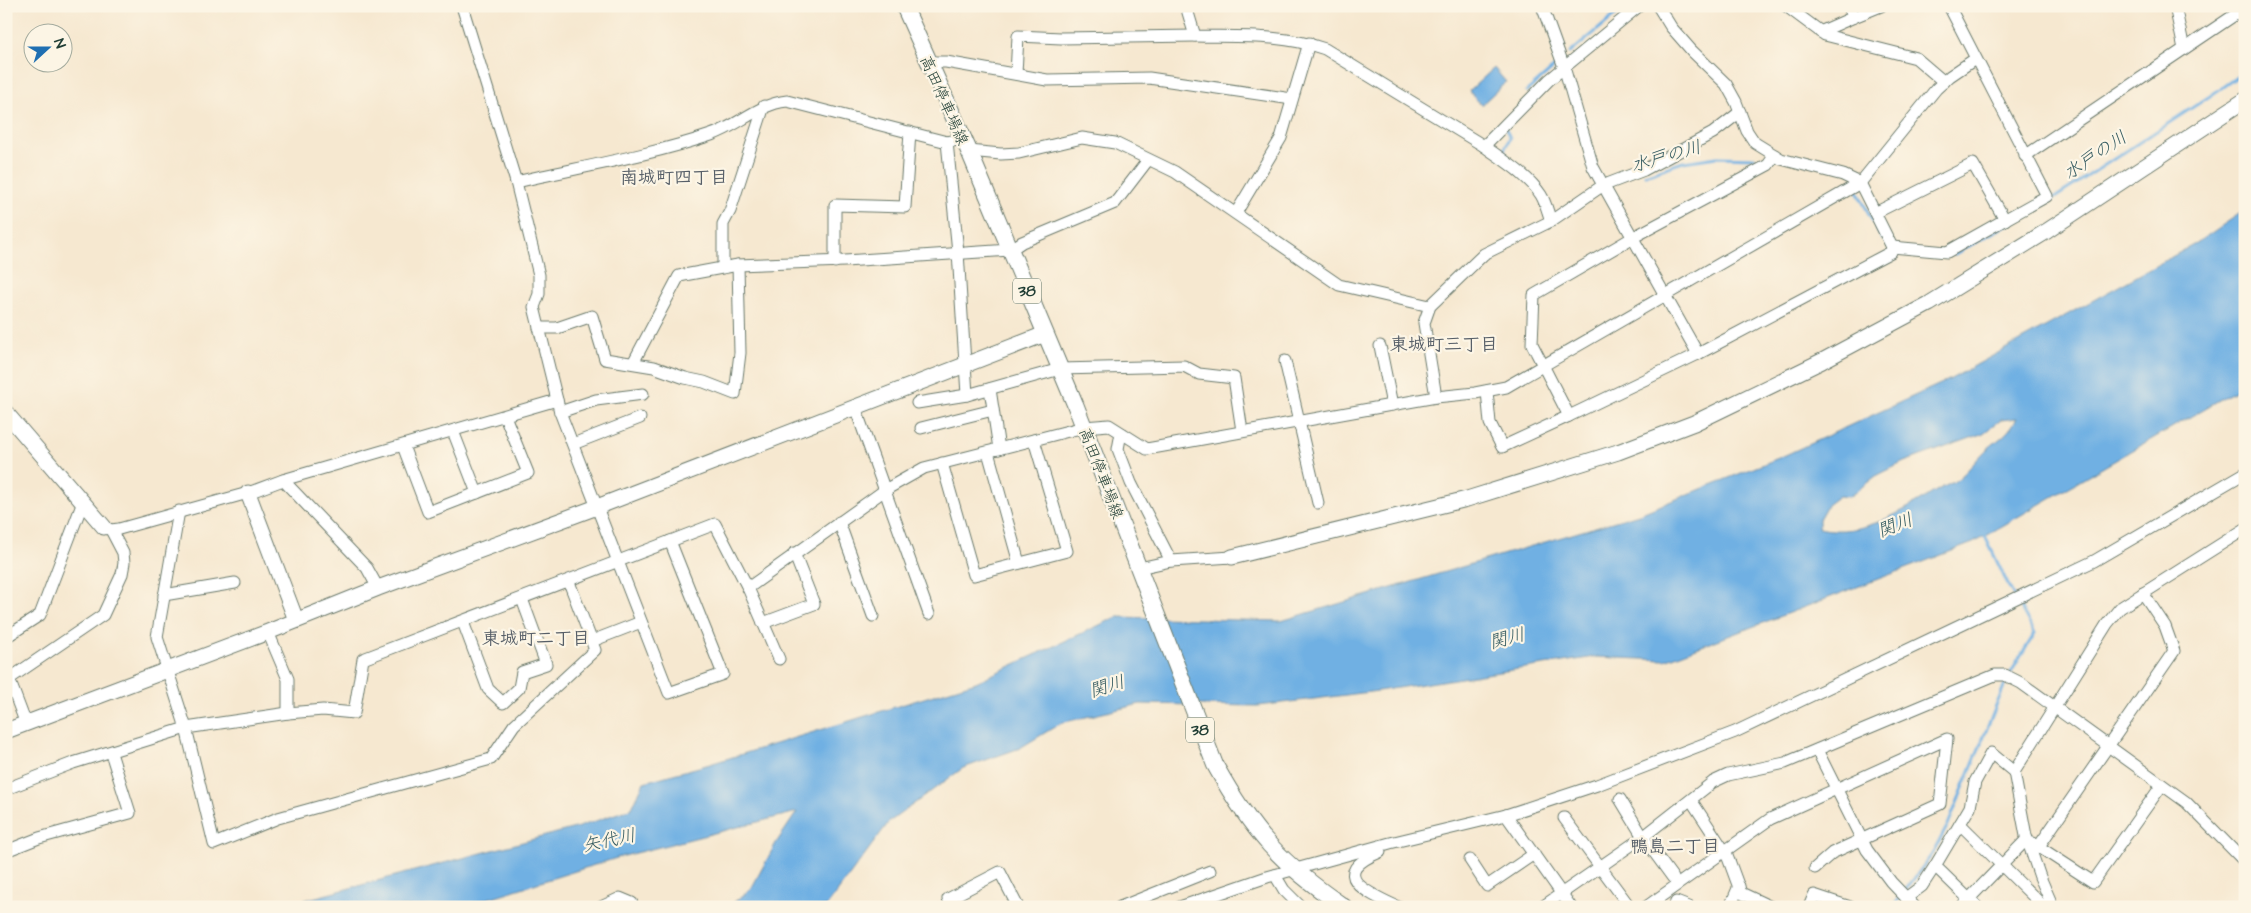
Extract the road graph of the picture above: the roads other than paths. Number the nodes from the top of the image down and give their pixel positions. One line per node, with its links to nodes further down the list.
1 (462, 6): 33 (street)
2 (904, 6): 19 (main road, 高田停車場線 / 38)
3 (1186, 6): 15 (street)
4 (1542, 6): 20 (street)
5 (1639, 6): 20 (street)
6 (1658, 6): 26 (street)
7 (1786, 6): 14 (street)
8 (1848, 6): 13 (street)
9 (1882, 6): 13 (street)
10 (1949, 6): 18 (street)
11 (2175, 6): 17 (street)
12 (2245, 8): 17 (street)
13 (1854, 17): 14 (street)
14 (1820, 32): 22 (street)
15 (1195, 36): 16 (street); 21 (street)
16 (1309, 43): 23 (street); 29 (street)
17 (2184, 49): 31 (street)
18 (1975, 59): 22 (street); 31 (street)
19 (928, 62): 21 (street); 28 (main road, 高田停車場線 / 38)
20 (1564, 67): 29 (street); 35 (street)
21 (1016, 74): 23 (street)
22 (1944, 82): 34 (street)
23 (1292, 100): 36 (street)
24 (2245, 100): 97 (street)
25 (764, 106): 27 (street); 33 (street); 46 (street)
26 (1740, 112): 30 (street); 35 (street)
27 (910, 132): 28 (street); 44 (street)
28 (959, 144): 32 (street); 42 (main road, 高田停車場線 / 38); 43 (street)
29 (1484, 146): 39 (street)
30 (1775, 155): 34 (street); 40 (street)
31 (2026, 156): 38 (street)
32 (1148, 160): 36 (street); 42 (street)
33 (516, 182): 49 (street)
34 (1860, 182): 37 (street); 47 (street)
35 (1602, 186): 39 (street); 40 (street)
36 (1236, 213): 48 (street)
37 (1875, 213): 38 (street); 41 (street)
38 (2005, 220): 41 (street)
39 (1551, 221): 48 (street)
40 (1632, 238): 47 (street); 56 (street)
41 (1892, 247): 52 (street)
42 (1010, 250): 43 (street); 50 (main road, 高田停車場線 / 38)
43 (958, 252): 44 (street); 55 (street)
44 (835, 262): 45 (street)
45 (738, 265): 46 (street); 54 (street)
46 (723, 266): 54 (street)
47 (1665, 296): 52 (street); 56 (street)
48 (1430, 306): 62 (street)
49 (539, 328): 54 (street); 65 (street)
50 (1045, 334): 55 (street); 57 (main road, 高田停車場線 / 38)
51 (1380, 346): 64 (street)
52 (1698, 354): 70 (street)
53 (1285, 360): 72 (street)
54 (633, 362)
55 (965, 366): 61 (street); 66 (street)
56 (1542, 366): 59 (street); 70 (street)
57 (1060, 369): 58 (street); 73 (main road, 高田停車場線 / 38); 76 (street)
58 (990, 389): 61 (street); 67 (street)
59 (1487, 391): 62 (street); 70 (street)
60 (643, 394): 65 (street)
61 (967, 395): 63 (street)
62 (1436, 397): 64 (street)
63 (917, 402)
64 (1392, 405): 72 (street)
65 (558, 406): 69 (street); 79 (street)
66 (855, 407): 85 (street); 90 (street)
67 (993, 410): 74 (street); 81 (street)
68 (6, 413): 88 (street)
69 (505, 416): 75 (street); 87 (street)
70 (1569, 416)
71 (640, 418): 79 (street)
72 (1300, 421): 76 (street); 89 (street)
73 (1084, 427): 77 (street); 78 (street); 101 (main road, 高田停車場線 / 38)
74 (921, 428)
75 (453, 431): 80 (street); 87 (street)
76 (1242, 431): 77 (street)
77 (1121, 433): 98 (street)
78 (1034, 440): 81 (street); 100 (street)
79 (573, 444): 90 (street)
80 (403, 446): 84 (street); 87 (street)
81 (994, 450): 82 (street); 100 (street)
82 (942, 464): 85 (street); 100 (street)
83 (2245, 473): 134 (street)
84 (283, 480): 86 (street); 104 (street)
85 (885, 490): 92 (street); 109 (street)
86 (248, 493): 91 (street); 111 (street)
87 (477, 493)
88 (83, 502): 93 (street); 116 (street)
89 (1318, 503)
90 (597, 507): 99 (street); 104 (street)
91 (179, 511): 93 (street); 107 (street)
92 (839, 522): 96 (street); 110 (street)
93 (107, 528): 122 (street)
94 (2245, 529): 106 (street)
95 (670, 542): 99 (street); 105 (street); 113 (street)
96 (794, 553): 105 (street); 114 (street)
97 (1232, 557): 98 (street)
98 (1171, 561): 101 (street)
99 (618, 562): 102 (street); 113 (street)
100 (1019, 563)
101 (1141, 574): 151 (main road, 高田停車場線 / 38)
102 (569, 582): 108 (street); 117 (street)
103 (235, 583): 107 (street)
104 (378, 588): 111 (street)
105 (748, 588): 114 (street)
106 (2144, 592): 120 (street); 125 (street)
107 (164, 595): 119 (street)
108 (522, 599): 112 (street); 112 (street)
109 (929, 614)
110 (874, 616)
111 (296, 620): 115 (street)
112 (463, 622): 121 (street)
113 (641, 622): 117 (street)
114 (763, 623): 118 (street)
115 (268, 632): 119 (street); 121 (street)
116 (6, 636)
117 (592, 641): 123 (street)
118 (779, 659)
119 (166, 670): 122 (street); 123 (street)
120 (2055, 707): 125 (street); 126 (street); 128 (street)
121 (288, 713): 123 (street)
122 (26, 724): 124 (street)
123 (186, 728): 127 (street)
124 (6, 731)
125 (2109, 746): 129 (street); 141 (street)
126 (1817, 750): 131 (street); 133 (street)
127 (111, 753): 130 (street); 142 (street)
128 (2014, 772): 136 (street); 139 (street)
129 (2162, 785): 141 (street); 146 (street)
130 (6, 789)
131 (1837, 789): 138 (street); 138 (street); 143 (street)
132 (1620, 800): 137 (street)
133 (1692, 800): 137 (street); 143 (street)
134 (1506, 815): 140 (street); 144 (street)
135 (1564, 818): 148 (street)
136 (1960, 824): 147 (street); 149 (street)
137 (1643, 837): 148 (street); 153 (street)
138 (1862, 838): 150 (street); 156 (street)
139 (2027, 840): 141 (street); 147 (street); 179 (street)
140 (1390, 843): 151 (street); 166 (street)
141 (2039, 846)
142 (6, 851)
143 (1725, 851): 154 (street); 170 (street)
144 (1534, 854): 145 (street); 155 (street)
145 (1470, 860)
146 (2245, 862)
147 (2003, 865): 157 (street); 178 (street)
148 (1600, 866): 155 (street); 169 (street)
149 (1935, 866): 156 (street); 157 (street)
150 (1814, 868)
151 (1285, 870): 163 (street); 164 (street); 165 (main road, 高田停車場線 / 38)
152 (1210, 871): 162 (street)
153 (1673, 878)
154 (1739, 886): 173 (street); 174 (street)
155 (1562, 893): 167 (street); 168 (street)
156 (1906, 898): 177 (street)
157 (1969, 904)
158 (601, 907): 159 (street)
159 (633, 907)
160 (952, 907): 161 (street)
161 (1018, 907)
162 (1120, 907)
163 (1180, 907)
164 (1301, 907)
165 (1344, 907)
166 (1398, 907)
167 (1542, 907)
168 (1571, 907)
169 (1630, 907)
170 (1646, 907)
171 (1674, 907): 172 (street)
172 (1689, 907)
173 (1730, 907)
174 (1771, 907)
175 (1809, 907): 176 (street)
176 (1850, 907)
177 (1914, 907)
178 (2044, 907)
179 (2053, 907)

